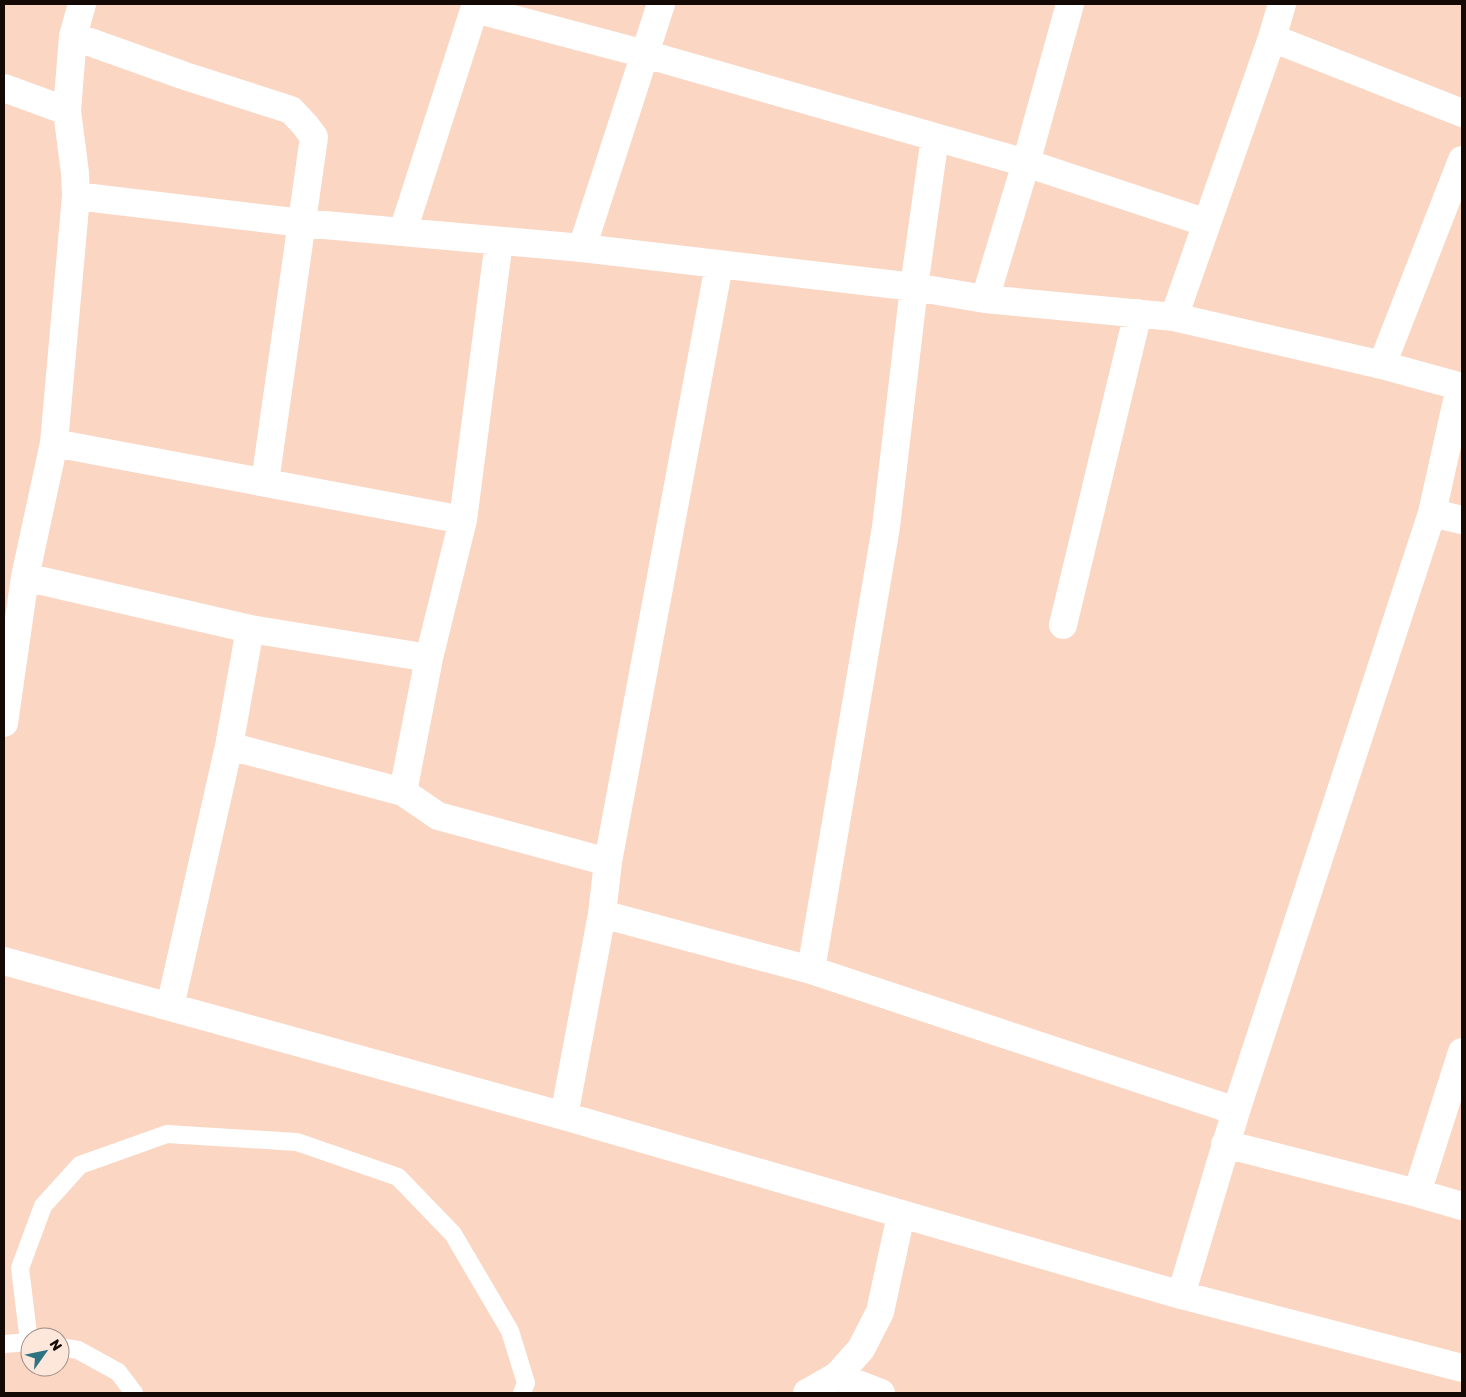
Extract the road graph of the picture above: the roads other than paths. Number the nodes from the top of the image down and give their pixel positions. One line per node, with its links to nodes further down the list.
1 (82, 4): 6 (street)
2 (661, 4): 8 (street)
3 (1070, 4): 14 (street)
4 (1282, 4): 7 (street)
5 (476, 6): 8 (street); 18 (street)
6 (73, 36): 10 (street); 17 (street)
7 (1272, 38): 11 (street); 16 (street)
8 (645, 54): 12 (street); 20 (street)
9 (4, 88): 10 (street)
10 (67, 111): 15 (street)
11 (1462, 113)
12 (935, 137): 14 (street); 22 (street)
13 (1462, 160): 26 (street)
14 (1026, 163): 16 (street); 23 (street)
15 (76, 196): 17 (street); 28 (street)
16 (1207, 223): 25 (street)
17 (302, 224): 18 (street); 29 (street)
18 (403, 231): 19 (street)
19 (499, 241): 20 (street); 31 (street)
20 (582, 248): 21 (street)
21 (719, 265): 22 (street); 40 (street)
22 (914, 287): 23 (street); 43 (street)
23 (984, 299): 24 (street)
24 (1138, 314): 25 (street); 34 (street)
25 (1174, 316): 26 (street)
26 (1382, 365): 27 (street)
27 (1461, 387): 30 (street)
28 (54, 443): 29 (street); 33 (street)
29 (264, 482): 31 (street)
30 (1432, 513): 32 (street); 46 (street)
31 (463, 520): 36 (street)
32 (1462, 520)
33 (25, 577): 35 (street); 37 (street)
34 (1062, 625)
35 (250, 629): 36 (street); 38 (street)
36 (429, 658): 39 (street)
37 (4, 723)
38 (229, 746): 39 (street); 44 (street)
39 (403, 792): 40 (street)
40 (608, 862): 41 (street)
41 (602, 914): 43 (street); 47 (street)
42 (4, 961): 44 (street)
43 (811, 970): 46 (street)
44 (170, 1007): 47 (street)
45 (1462, 1052): 49 (street)
46 (1236, 1111): 48 (street)
47 (564, 1116): 51 (street)
48 (1225, 1144): 49 (street); 52 (street)
49 (1417, 1193): 50 (street)
50 (1462, 1206)
51 (901, 1215): 52 (street); 58 (street)
52 (1181, 1295): 57 (street)
53 (27, 1327): 60 (lane)
54 (20, 1343): 55 (lane)
55 (4, 1344)
56 (70, 1349): 59 (lane)
57 (1462, 1368)
58 (838, 1376): 61 (street); 62 (street)
59 (134, 1393)
60 (522, 1393)
61 (807, 1393)
62 (880, 1393)

